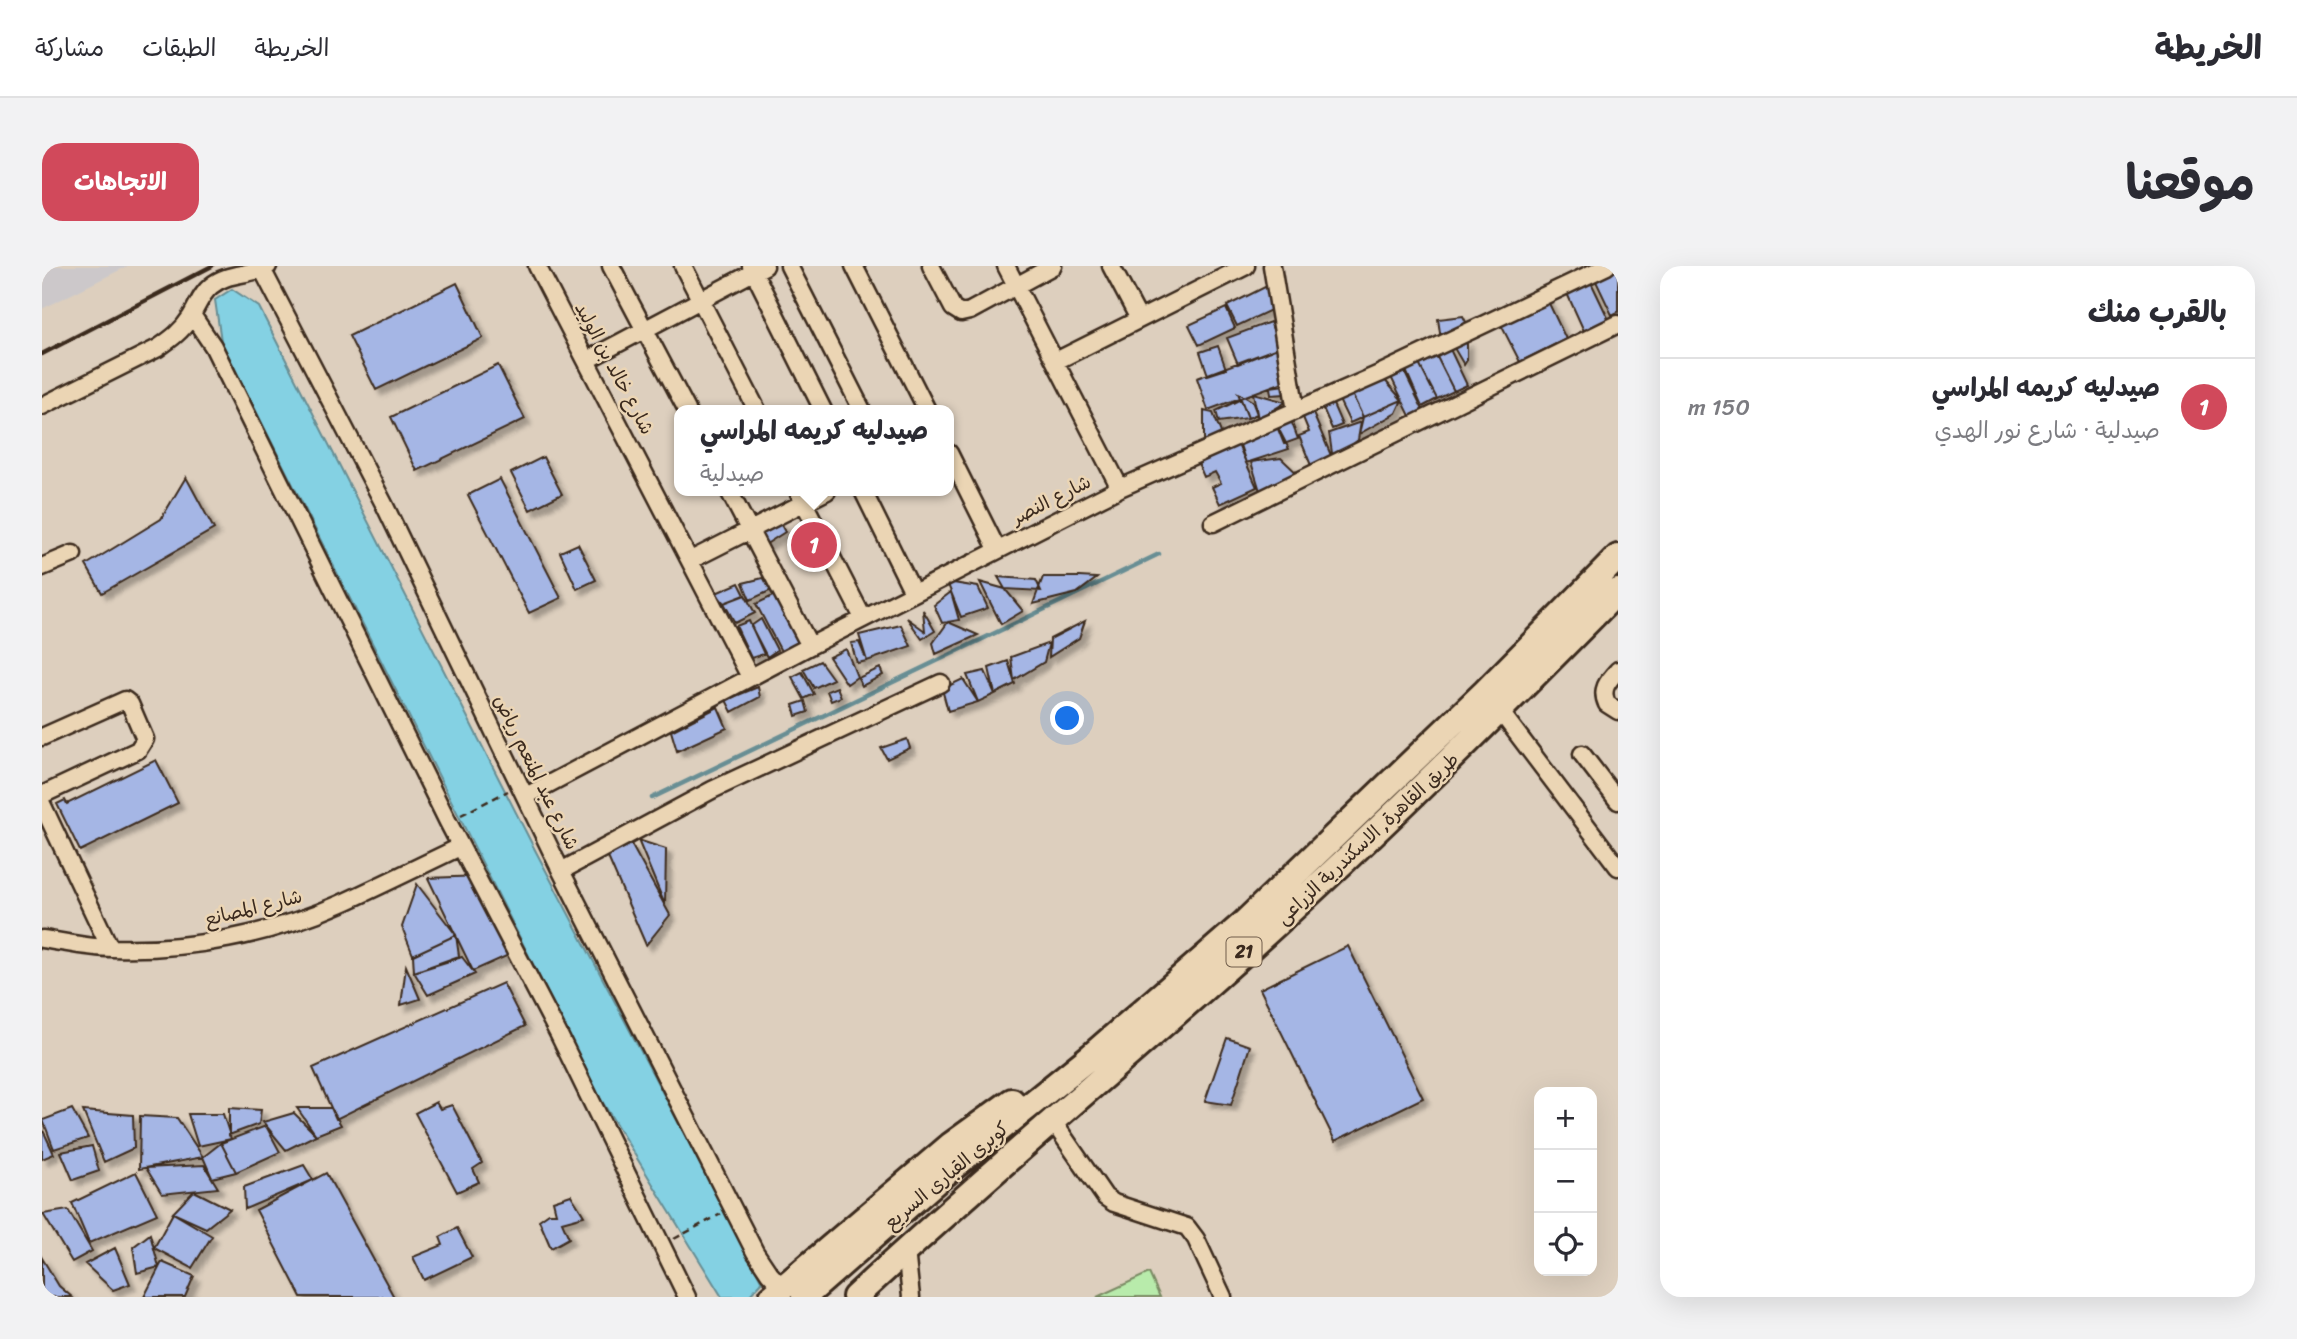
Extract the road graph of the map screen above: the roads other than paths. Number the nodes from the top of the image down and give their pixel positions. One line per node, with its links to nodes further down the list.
1 (537, 266): 21 (street, شارع خالد بن الوليد)
2 (611, 266): 20 (street)
3 (683, 266): 16 (street)
4 (789, 266): 26 (street)
5 (854, 266): 27 (street)
6 (931, 266): 15 (street)
7 (1006, 266): 15 (street)
8 (1053, 266): 15 (street)
9 (1246, 266): 18 (street)
10 (1272, 266): 29 (street)
11 (1607, 266): 29 (street, شارع النصر)
12 (1114, 267): 18 (street)
13 (265, 268): 17 (street); 53 (street, شارع عبد المنعم رياض)
14 (757, 268): 16 (street); 25 (street)
15 (1016, 286): 22 (street)
16 (701, 300): 20 (street); 24 (street)
17 (192, 315): 28 (street); 57 (street)
18 (1139, 319): 22 (street)
19 (1618, 324): 35 (street)
20 (645, 330): 21 (street); 23 (street)
21 (587, 360): 40 (street, شارع خالد بن الوليد)
22 (1056, 361): 31 (street)
23 (684, 405)
24 (754, 405)
25 (821, 405)
26 (859, 405)
27 (924, 405)
28 (42, 406)
29 (1296, 411): 31 (street, شارع النصر)
30 (954, 463): 37 (street)
31 (1120, 488): 37 (street, شارع النصر)
32 (732, 496): 36 (street)
33 (868, 496): 43 (street)
34 (801, 497): 36 (street); 44 (street)
35 (1213, 523)
36 (750, 530): 40 (street); 45 (street)
37 (997, 549): 43 (street, شارع النصر)
38 (73, 554): 41 (street)
39 (1618, 557): 62 (highway, طريق القاهرة, الاسكندرية الزراعى / 21)
40 (691, 561): 47 (street, شارع خالد بن الوليد)
41 (42, 567)
42 (1618, 591): 49 (highway, طريق القاهرة, الاسكندرية الزراعى / 21)
43 (913, 592): 44 (street, شارع النصر)
44 (863, 618): 45 (street, شارع النصر)
45 (810, 646): 47 (street, شارع النصر)
46 (1618, 670): 50 (street)
47 (750, 677): 53 (street, شارع النصر)
48 (942, 683): 59 (street)
49 (1500, 711): 58 (street); 63 (highway, طريق القاهرة, الاسكندرية الزراعى / 21)
50 (1618, 711)
51 (42, 737): 54 (street)
52 (1582, 754): 55 (street)
53 (523, 790): 59 (street, شارع عبد المنعم رياض)
54 (42, 795)
55 (1618, 801)
56 (42, 804): 61 (street)
57 (460, 847): 61 (street, شارع المصانع); 66 (street)
58 (1618, 867)
59 (561, 871): 65 (street, شارع عبد المنعم رياض)
60 (42, 939): 61 (street, شارع المصانع)
61 (110, 948)
62 (1091, 1056): 65 (highway, كوبرى القبارى السريع)
63 (1052, 1120): 64 (highway, طريق القاهرة, الاسكندرية الزراعى / 21); 69 (street)
64 (906, 1250): 67 (highway, طريق القاهرة, الاسكندرية الزراعى / 21); 68 (street)
65 (786, 1294)
66 (687, 1297)
67 (855, 1297)
68 (911, 1297)
69 (1223, 1297)

